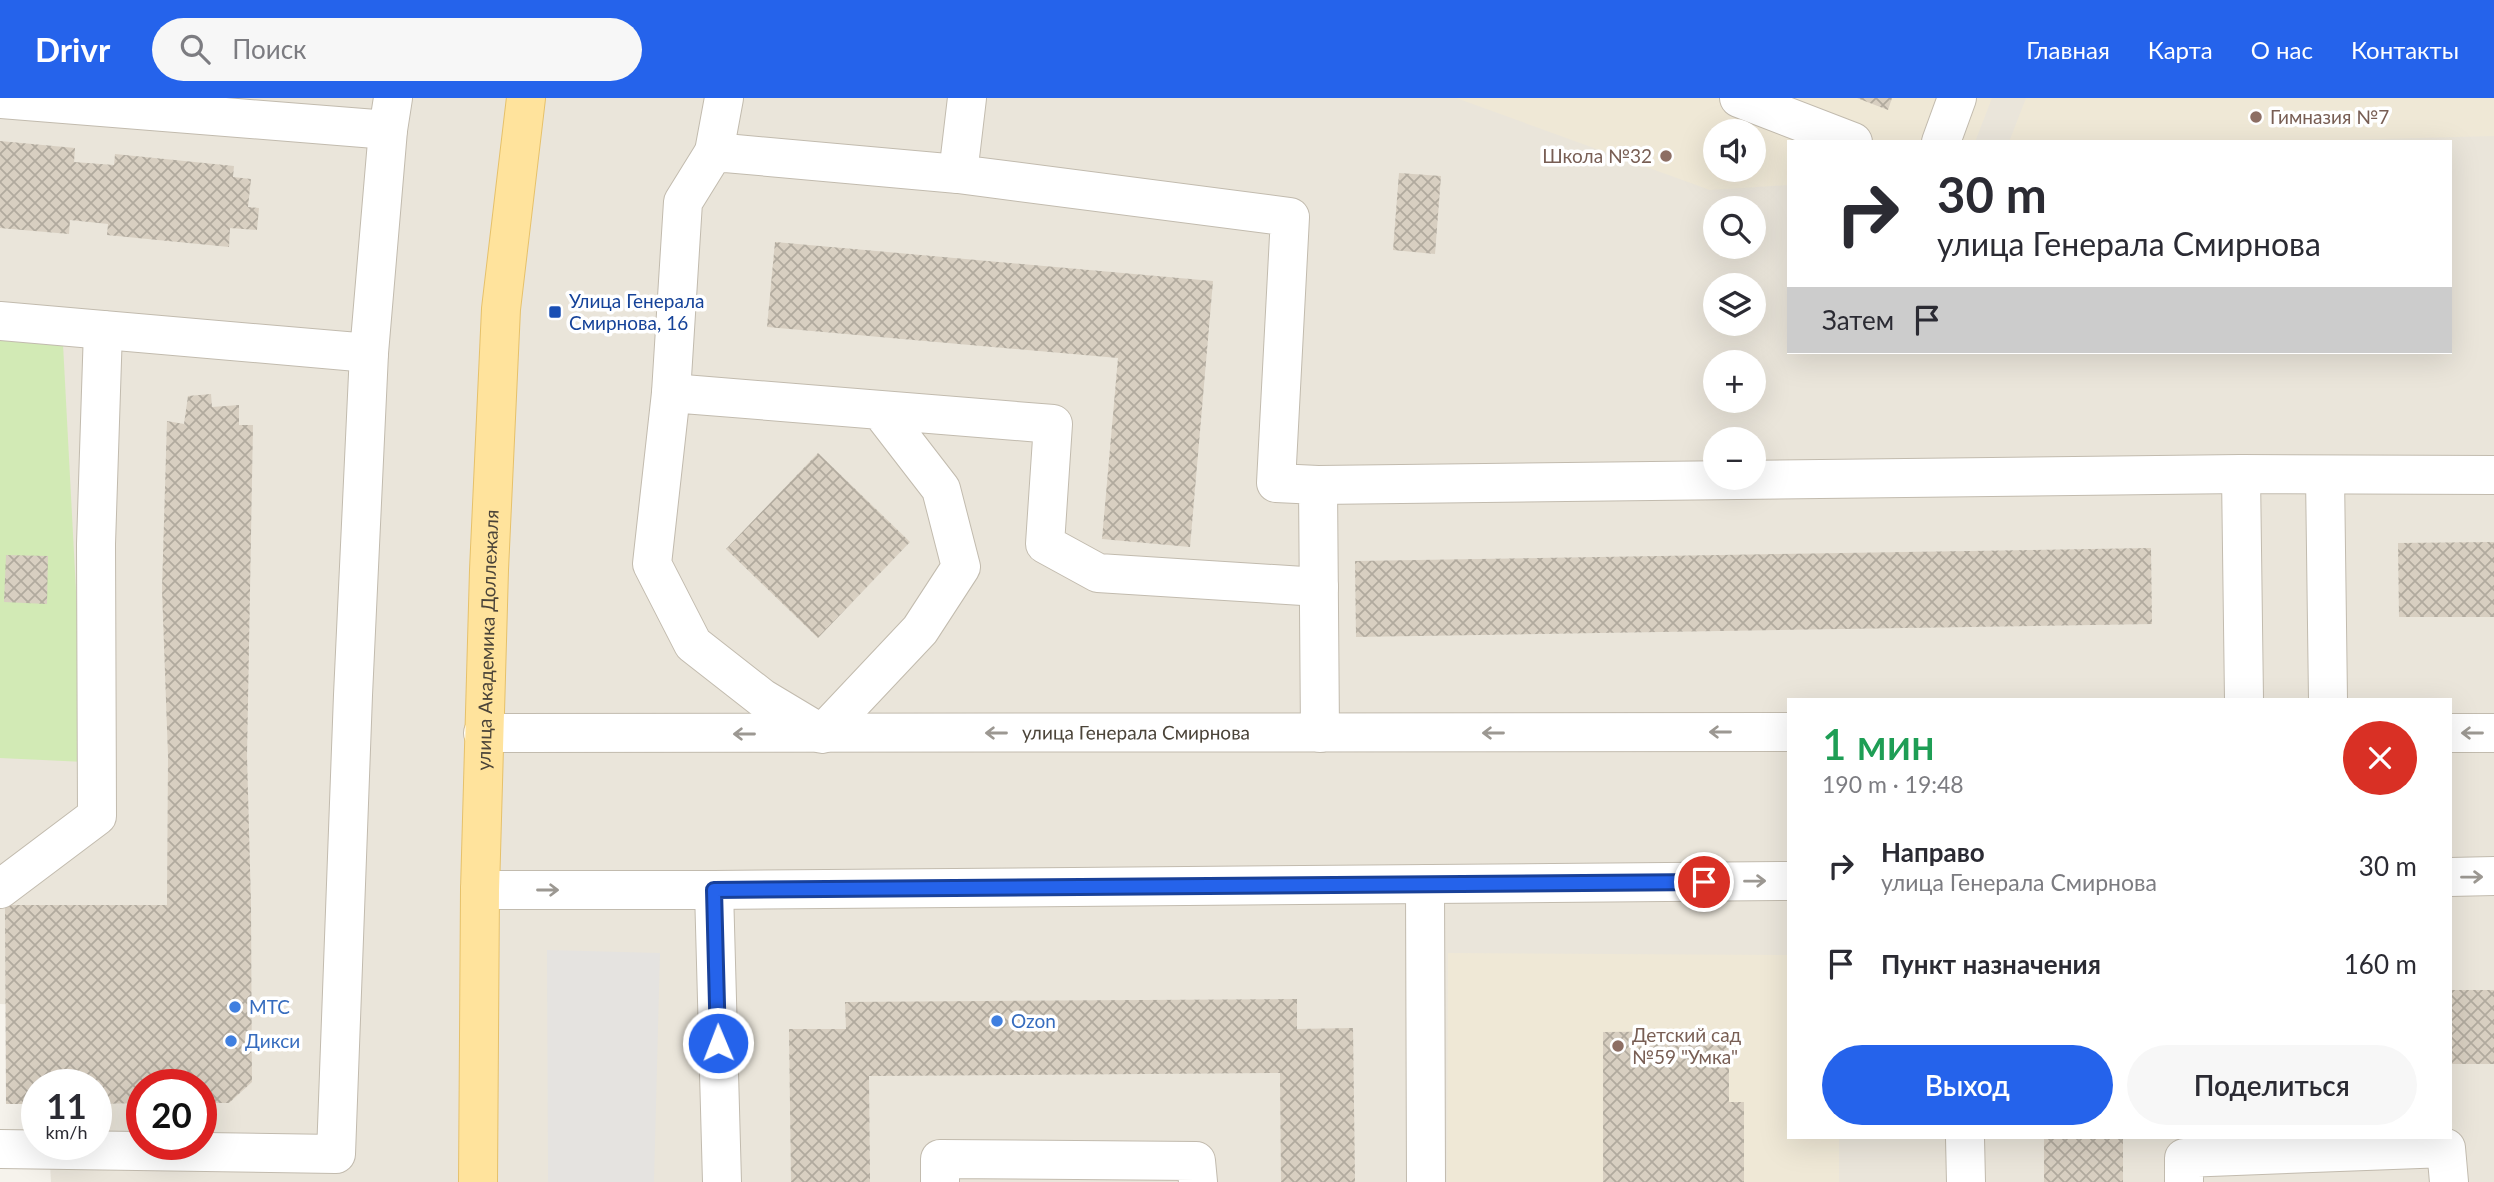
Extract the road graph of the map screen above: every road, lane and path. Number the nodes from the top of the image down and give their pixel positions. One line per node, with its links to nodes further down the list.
1 (527, 98): 26 (main road, улица Академика Доллежаля)
2 (724, 98): 11 (street)
3 (967, 98): 12 (street)
4 (1739, 98): 9 (street)
5 (1957, 98): 10 (street)
6 (0, 99): 7 (street)
7 (147, 105): 8 (street)
8 (390, 114): 15 (street)
9 (1848, 140)
10 (1942, 140)
11 (714, 152): 12 (street); 16 (street)
12 (958, 174): 21 (street)
13 (0, 321): 14 (street)
14 (103, 330): 15 (street); 35 (street)
15 (369, 353): 39 (street)
16 (671, 393): 17 (street); 30 (street)
17 (880, 410): 22 (street); 30 (street)
18 (2241, 474): 19 (street); 21 (street); 23 (street)
19 (2325, 475): 20 (street); 24 (street)
20 (2494, 475)
21 (1318, 485): 22 (street)
22 (1319, 587): 27 (street)
23 (2244, 698)
24 (2328, 698)
25 (1787, 732): 27 (street, улица Генерала Смирнова, one-way to 27)
26 (483, 733): 30 (street, улица Генерала Смирнова, one-way to 26); 36 (main road, улица Академика Доллежаля)
27 (1320, 733): 30 (street, улица Генерала Смирнова, one-way to 30)
28 (2452, 733): 29 (street, one-way to 28)
29 (2494, 733)
30 (822, 734)
31 (2494, 876): 32 (street, one-way to 31)
32 (2452, 877)
33 (1787, 881): 34 (street, one-way to 33)
34 (1425, 884): 37 (street); 44 (street)
35 (0, 889)
36 (480, 890): 37 (street, one-way to 37); 40 (main road, улица Академика Доллежаля)
37 (714, 890): 41 (street)
38 (1965, 1139): 45 (street)
39 (0, 1149)
40 (478, 1182)
41 (722, 1182)
42 (940, 1182): 43 (street)
43 (1198, 1182)
44 (1426, 1182)
45 (1966, 1182)
46 (2183, 1182): 47 (street)
47 (2449, 1182)

